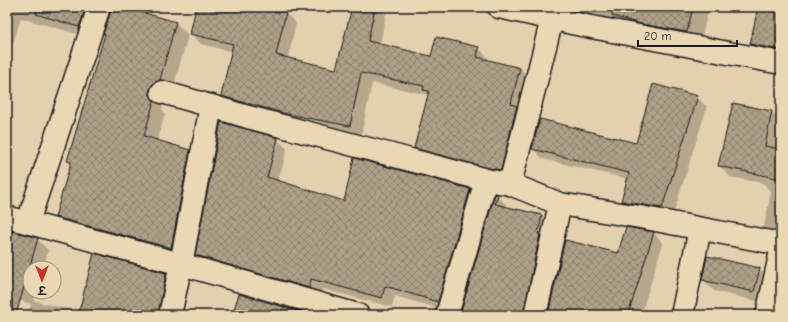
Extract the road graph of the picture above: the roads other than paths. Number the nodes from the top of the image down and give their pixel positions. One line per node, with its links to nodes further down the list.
1 (98, 7): 11 (street)
2 (499, 7): 3 (street)
3 (553, 13): 4 (street); 8 (street)
4 (781, 63)
5 (162, 92): 6 (street)
6 (211, 106): 7 (street); 15 (street)
7 (486, 180): 8 (street); 18 (street)
8 (510, 184): 9 (street)
9 (560, 204): 12 (street); 19 (street)
10 (7, 217): 11 (street)
11 (28, 222): 15 (street)
12 (700, 229): 13 (street); 20 (street)
13 (781, 244)
14 (781, 251): 21 (street)
15 (181, 264): 16 (street); 17 (street)
16 (170, 315)
17 (358, 315)
18 (447, 315)
19 (535, 315)
20 (682, 315)
21 (767, 315)

